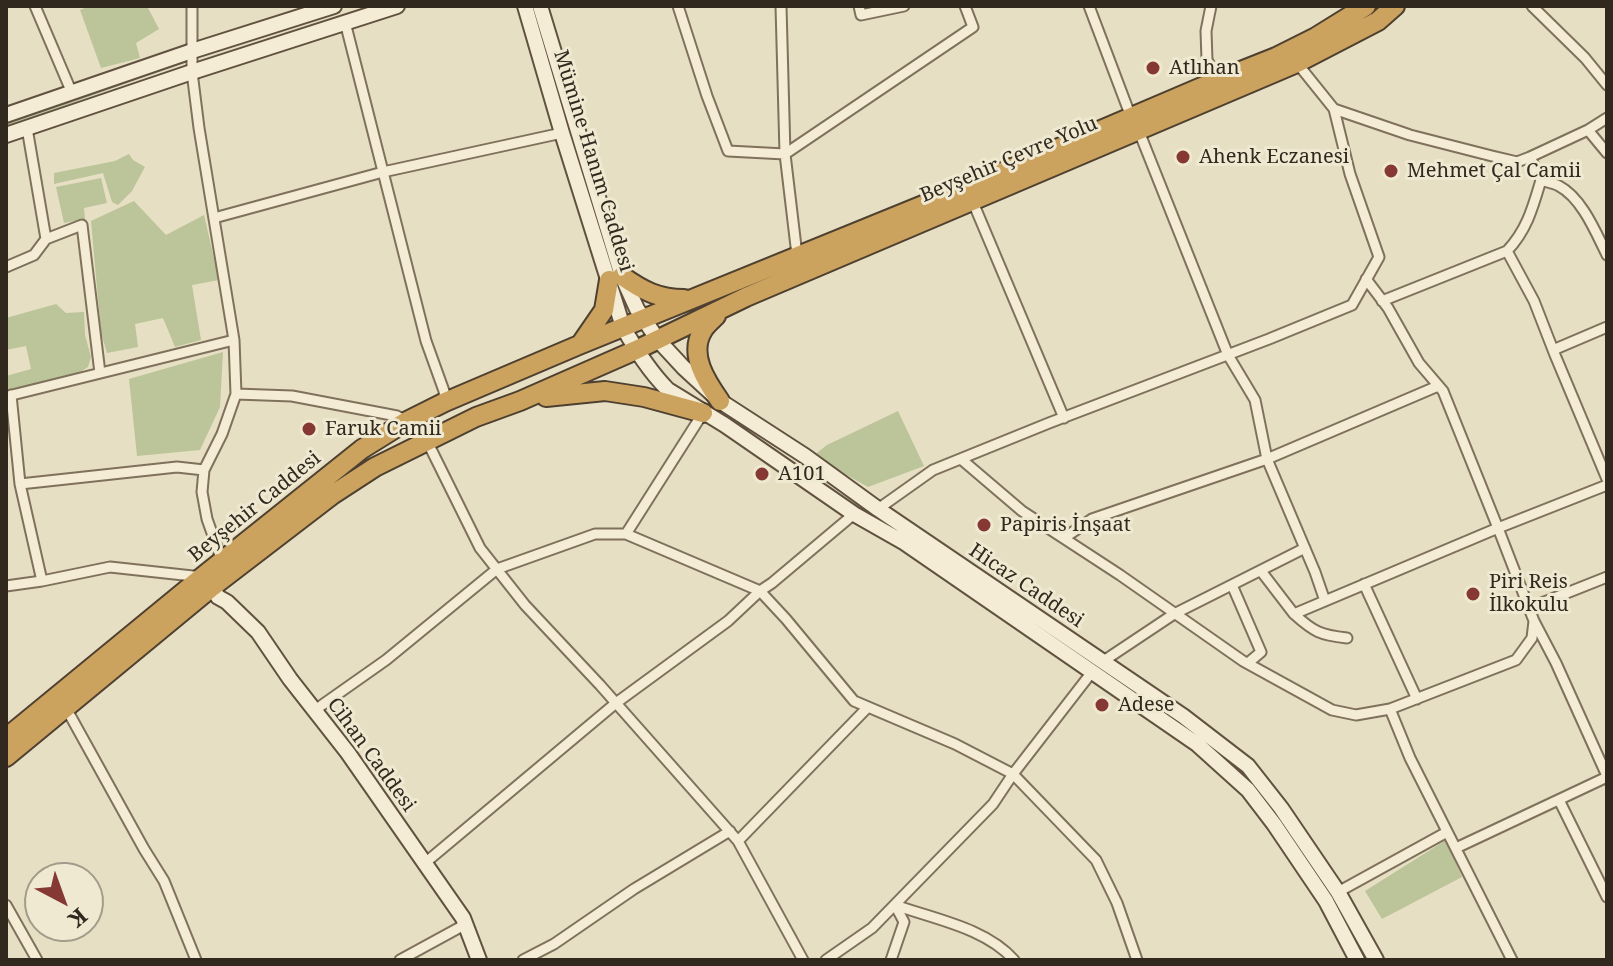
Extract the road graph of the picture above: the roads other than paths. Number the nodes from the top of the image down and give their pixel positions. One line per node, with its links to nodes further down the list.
1 (35, 6): 23 (street)
2 (334, 6): 18 (main road)
3 (397, 6): 17 (main road)
4 (525, 6): 30 (main road, Mümine Hanım Caddesi)
5 (540, 6): 44 (main road, Mümine Hanım Caddesi)
6 (678, 6): 33 (street)
7 (781, 6): 33 (street)
8 (859, 6): 9 (street)
9 (904, 6)
10 (965, 6): 33 (street)
11 (1089, 6): 27 (street)
12 (1211, 6): 21 (street)
13 (1366, 6): 21 (highway, Beyşehir Çevre Yolu)
14 (1395, 6): 19 (highway, Beyşehir Çevre Yolu)
15 (1532, 6): 22 (street)
16 (194, 7): 18 (street)
17 (345, 22): 20 (main road); 35 (street)
18 (192, 51): 20 (street); 23 (main road)
19 (1297, 63): 24 (street); 27 (highway, Beyşehir Çevre Yolu)
20 (192, 72): 28 (main road); 38 (street)
21 (1218, 80): 27 (highway, Beyşehir Çevre Yolu)
22 (1607, 85)
23 (72, 93): 25 (main road)
24 (1334, 109): 34 (street); 45 (street)
25 (6, 115)
26 (1607, 118): 29 (street)
27 (1135, 123): 37 (highway, Beyşehir Çevre Yolu); 41 (highway, Beyşehir Çevre Yolu); 57 (street)
28 (27, 128): 31 (main road); 39 (street)
29 (1588, 130): 32 (street); 34 (street)
30 (562, 133): 35 (street); 44 (main road, Mümine Hanım Caddesi)
31 (6, 135)
32 (1607, 153)
33 (785, 154): 41 (street)
34 (1530, 157): 36 (street)
35 (383, 172): 38 (street); 66 (street)
36 (1541, 180): 40 (street); 42 (street)
37 (972, 200): 48 (highway, Beyşehir Çevre Yolu); 68 (street)
38 (214, 218): 52 (street)
39 (46, 239): 43 (street); 59 (street)
40 (1507, 251): 47 (street); 56 (street)
41 (797, 255): 46 (highway, Beyşehir Çevre Yolu)
42 (1607, 255)
43 (6, 267)
44 (616, 278): 46 (highway); 49 (main road, Hicaz Caddesi); 50 (main road, Mümine Hanım Caddesi); 54 (highway)
45 (1366, 279): 47 (street); 57 (street)
46 (691, 299): 49 (highway, Beyşehir Caddesi)
47 (1382, 301): 61 (street)
48 (724, 308): 53 (highway, Beyşehir Çevre Yolu); 65 (highway)
49 (643, 320): 50 (highway, Beyşehir Caddesi); 53 (main road, Hicaz Caddesi)
50 (623, 327): 54 (highway, Beyşehir Caddesi); 55 (main road, Hicaz Caddesi)
51 (1607, 327): 56 (street)
52 (234, 340): 59 (street); 62 (street)
53 (658, 340): 55 (highway, Beyşehir Çevre Yolu); 58 (main road, Hicaz Caddesi)
54 (579, 345): 66 (highway, Beyşehir Caddesi)
55 (636, 350): 60 (main road, Hicaz Caddesi); 64 (highway, Beyşehir Caddesi)
56 (1553, 350): 74 (street)
57 (1228, 355): 68 (street); 72 (street)
58 (685, 369): 60 (main road); 65 (main road, Hicaz Caddesi)
59 (100, 373): 63 (street)
60 (664, 386): 67 (main road, Hicaz Caddesi)
61 (1438, 386): 72 (street); 79 (street)
62 (236, 394): 69 (street); 73 (street)
63 (8, 396): 75 (street)
64 (520, 401): 67 (highway); 70 (highway, Beyşehir Caddesi)
65 (720, 401): 77 (main road, Hicaz Caddesi)
66 (445, 402): 69 (highway, Beyşehir Caddesi)
67 (703, 413): 78 (main road, Hicaz Caddesi); 80 (street)
68 (1064, 418): 71 (street)
69 (407, 421): 83 (highway, Beyşehir Caddesi)
70 (427, 441): 84 (street); 88 (highway, Beyşehir Caddesi)
71 (961, 459): 77 (street); 81 (street)
72 (1267, 459): 81 (street); 82 (street)
73 (204, 470): 75 (street); 83 (street)
74 (1607, 479)
75 (20, 484): 87 (street)
76 (1607, 485): 79 (street)
77 (878, 509): 100 (main road, Hicaz Caddesi)
78 (854, 514): 92 (street); 100 (main road, Hicaz Caddesi)
79 (1498, 528): 89 (street); 94 (street)
80 (626, 534): 84 (street); 92 (street)
81 (1064, 538): 95 (street)
82 (1305, 548): 85 (street); 93 (street)
83 (222, 561): 88 (highway, Beyşehir Caddesi)
84 (497, 569): 102 (street); 106 (street)
85 (1261, 571): 90 (street); 96 (street)
86 (1607, 577): 94 (street)
87 (42, 581): 88 (street); 91 (street)
88 (207, 582): 103 (highway, Beyşehir Caddesi); 106 (main road, Cihan Caddesi); 107 (highway, Beyşehir Caddesi)
89 (1364, 584): 93 (street); 101 (street)
90 (1232, 585): 95 (street); 99 (street)
91 (6, 586)
92 (760, 591): 102 (street); 104 (street)
93 (1325, 601): 96 (street)
94 (1529, 608): 97 (street)
95 (1174, 614): 99 (street); 100 (street)
96 (1294, 614): 98 (street)
97 (1534, 621): 101 (street); 110 (street)
98 (1347, 638)
99 (1248, 663): 105 (street)
100 (1097, 667): 109 (street); 117 (main road, Hicaz Caddesi); 132 (main road, Hicaz Caddesi)
101 (1417, 699): 105 (street)
102 (616, 703): 112 (street); 116 (street)
103 (65, 707): 108 (highway, Beyşehir Caddesi); 123 (street)
104 (868, 707): 109 (street); 114 (street)
105 (1390, 709): 113 (street)
106 (315, 710): 116 (main road, Cihan Caddesi)
107 (6, 738)
108 (6, 757)
109 (1013, 774): 120 (street); 131 (street)
110 (1607, 776): 111 (street)
111 (1559, 800): 115 (street); 118 (street)
112 (730, 831): 114 (street); 126 (street)
113 (1447, 832): 115 (street); 117 (street)
114 (738, 841): 127 (street)
115 (1456, 848): 134 (street)
116 (425, 863): 121 (main road, Cihan Caddesi)
117 (1338, 892): 133 (main road, Hicaz Caddesi)
118 (1607, 897)
119 (6, 905): 122 (street)
120 (895, 905): 128 (street); 129 (street); 130 (street)
121 (466, 924): 124 (street); 125 (main road, Cihan Caddesi)
122 (37, 960)
123 (196, 960)
124 (400, 960)
125 (479, 960)
126 (523, 960)
127 (803, 960)
128 (826, 960)
129 (891, 960)
130 (1014, 960)
131 (1137, 960)
132 (1357, 960)
133 (1376, 960)
134 (1512, 960)

